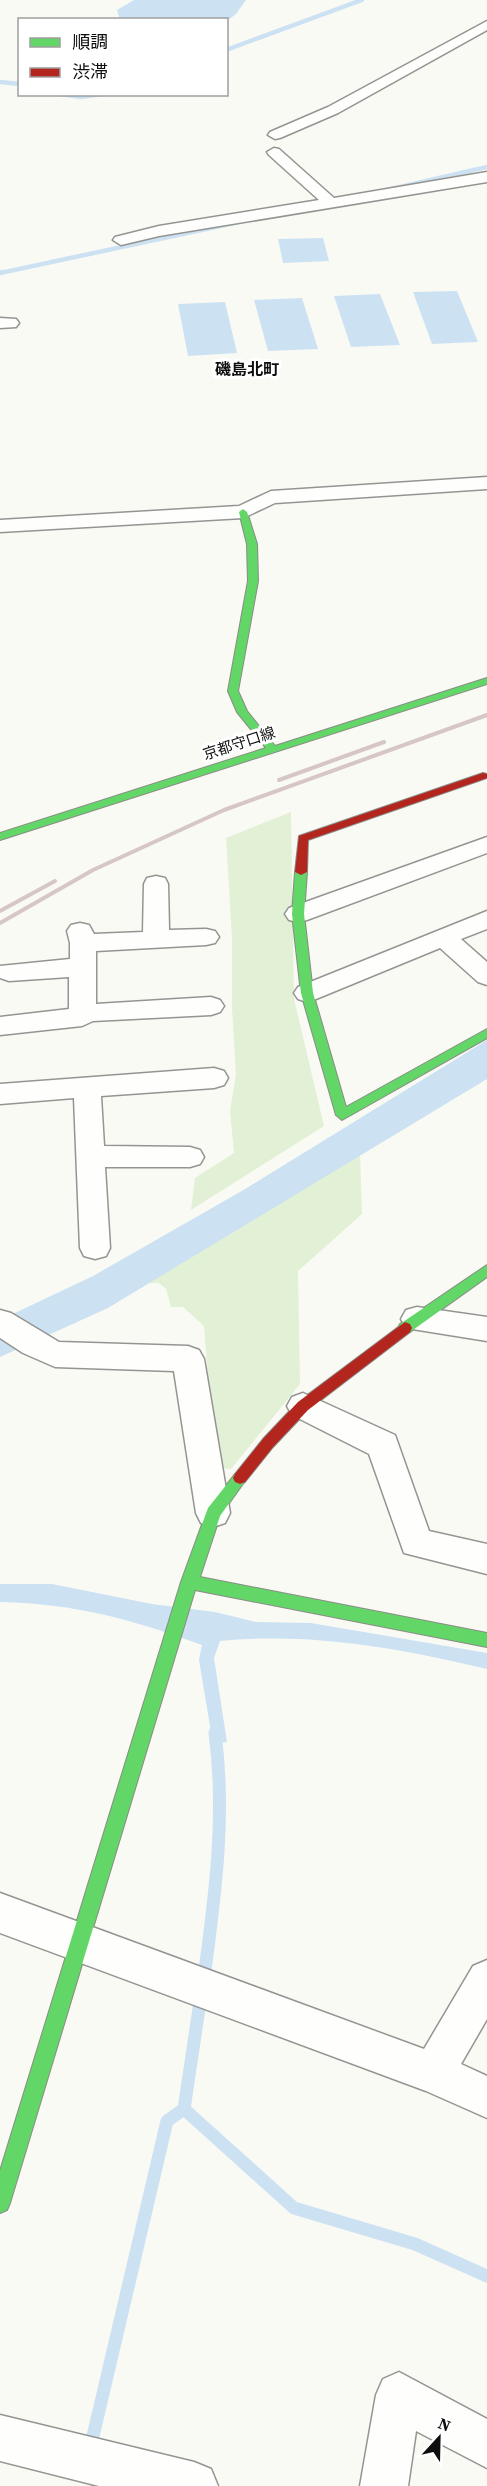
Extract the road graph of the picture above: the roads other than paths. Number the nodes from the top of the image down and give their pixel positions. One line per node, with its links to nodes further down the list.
1 (487, 25): 2 (street)
2 (275, 135)
3 (274, 152): 5 (street)
4 (487, 177): 5 (street)
5 (331, 203): 6 (street)
6 (121, 240)
7 (487, 483): 8 (street)
8 (243, 512): 9 (street); 11 (street)
9 (0, 526)
10 (487, 681): 11 (street, 京都守口線)
11 (273, 750): 13 (street, 京都守口線)
12 (486, 777): 16 (street)
13 (0, 837)
14 (487, 845): 16 (street)
15 (156, 884): 20 (street)
16 (298, 914): 24 (street)
17 (487, 919): 19 (street)
18 (206, 937): 20 (street)
19 (443, 938): 23 (street); 24 (street)
20 (156, 940): 21 (street)
21 (82, 947): 22 (street); 26 (street)
22 (9, 972)
23 (487, 976)
24 (307, 993): 28 (street)
25 (211, 1006): 26 (street)
26 (82, 1012): 27 (street)
27 (0, 1026)
28 (487, 1034)
29 (214, 1078): 30 (street)
30 (87, 1088): 31 (street); 32 (street)
31 (0, 1094)
32 (90, 1156): 33 (street); 34 (street)
33 (190, 1157)
34 (95, 1248)
35 (487, 1270): 36 (street)
36 (417, 1319): 38 (street); 39 (street)
37 (0, 1322): 40 (street)
38 (487, 1329)
39 (303, 1406): 40 (street); 41 (street)
40 (213, 1513): 42 (street)
41 (487, 1559)
42 (189, 1582): 43 (street); 45 (street)
43 (487, 1640)
44 (0, 1913): 45 (street)
45 (79, 1942): 47 (street); 49 (street)
46 (487, 1980): 47 (street)
47 (433, 2073): 48 (street)
48 (487, 2097)
49 (0, 2203)
50 (0, 2438): 52 (street)
51 (487, 2445): 53 (street)
52 (191, 2486)
53 (384, 2486)

